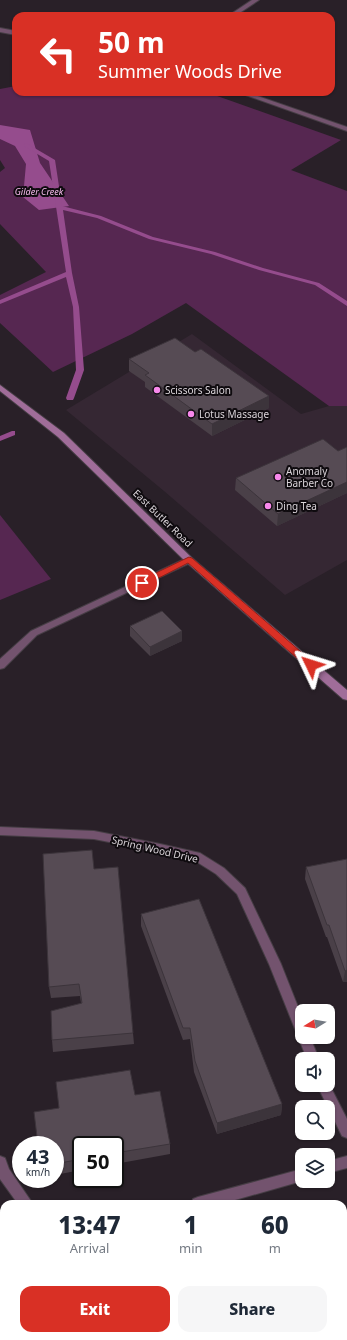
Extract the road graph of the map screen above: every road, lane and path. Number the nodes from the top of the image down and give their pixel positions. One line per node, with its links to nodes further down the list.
1 (256, 0): 2 (street)
2 (237, 12)
3 (0, 30): 4 (street)
4 (12, 32)
5 (252, 96): 6 (street)
6 (347, 129)
7 (0, 387): 8 (main road, East Butler Road)
8 (189, 560): 9 (street); 10 (main road, East Butler Road)
9 (0, 665)
10 (347, 696)
11 (0, 831): 12 (street, Spring Wood Drive)
12 (295, 1014)
13 (327, 1092): 14 (street)
14 (347, 1132)
15 (0, 1162): 19 (street)
16 (347, 1162): 17 (street)
17 (335, 1165)
18 (295, 1176): 20 (street)
19 (23, 1200)
20 (212, 1200)

